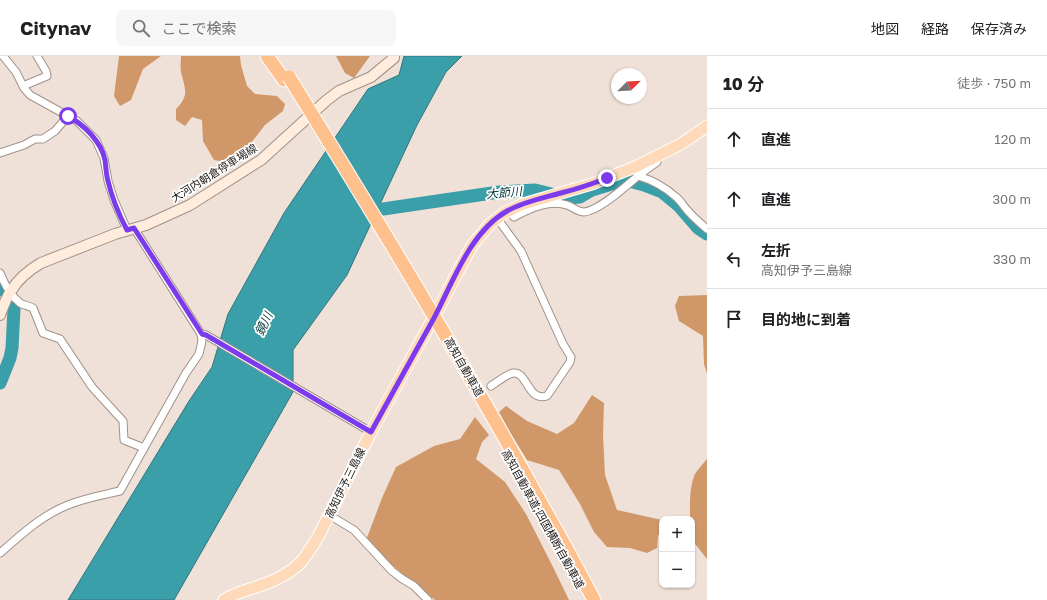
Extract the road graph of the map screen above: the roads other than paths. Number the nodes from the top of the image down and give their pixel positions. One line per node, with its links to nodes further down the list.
1 (2, 56): 7 (street)
2 (37, 56): 7 (street)
3 (267, 56): 6 (highway, 高知自動車道)
4 (276, 56): 6 (highway, 高知自動車道)
5 (394, 56): 15 (main road, 大河内朝倉停車場線)
6 (286, 79): 23 (highway, 高知自動車道, bridge)
7 (23, 86): 8 (street)
8 (68, 116): 10 (street); 15 (street)
9 (707, 126): 11 (main road, 高知伊予三島線)
10 (0, 153)
11 (656, 157): 12 (street); 13 (main road, 高知伊予三島線)
12 (637, 177): 13 (street); 16 (street)
13 (508, 210): 14 (main road, 高知伊予三島線)
14 (497, 218): 21 (street); 22 (main road, 高知伊予三島線)
15 (131, 229): 18 (main road, 大河内朝倉停車場線); 20 (street)
16 (707, 229)
17 (0, 272): 18 (street)
18 (10, 292): 19 (main road, 大河内朝倉停車場線); 24 (street)
19 (0, 315)
20 (204, 334): 22 (street); 24 (street)
21 (491, 386)
22 (371, 432): 25 (main road, 高知伊予三島線)
23 (500, 436): 29 (highway, 高知自動車道;四国横断自動車道); 30 (highway, 高知自動車道)
24 (144, 448): 26 (street)
25 (329, 515): 27 (main road, 高知伊予三島線); 28 (street)
26 (0, 553)
27 (224, 600)
28 (428, 600)
29 (587, 600)
30 (594, 600)

